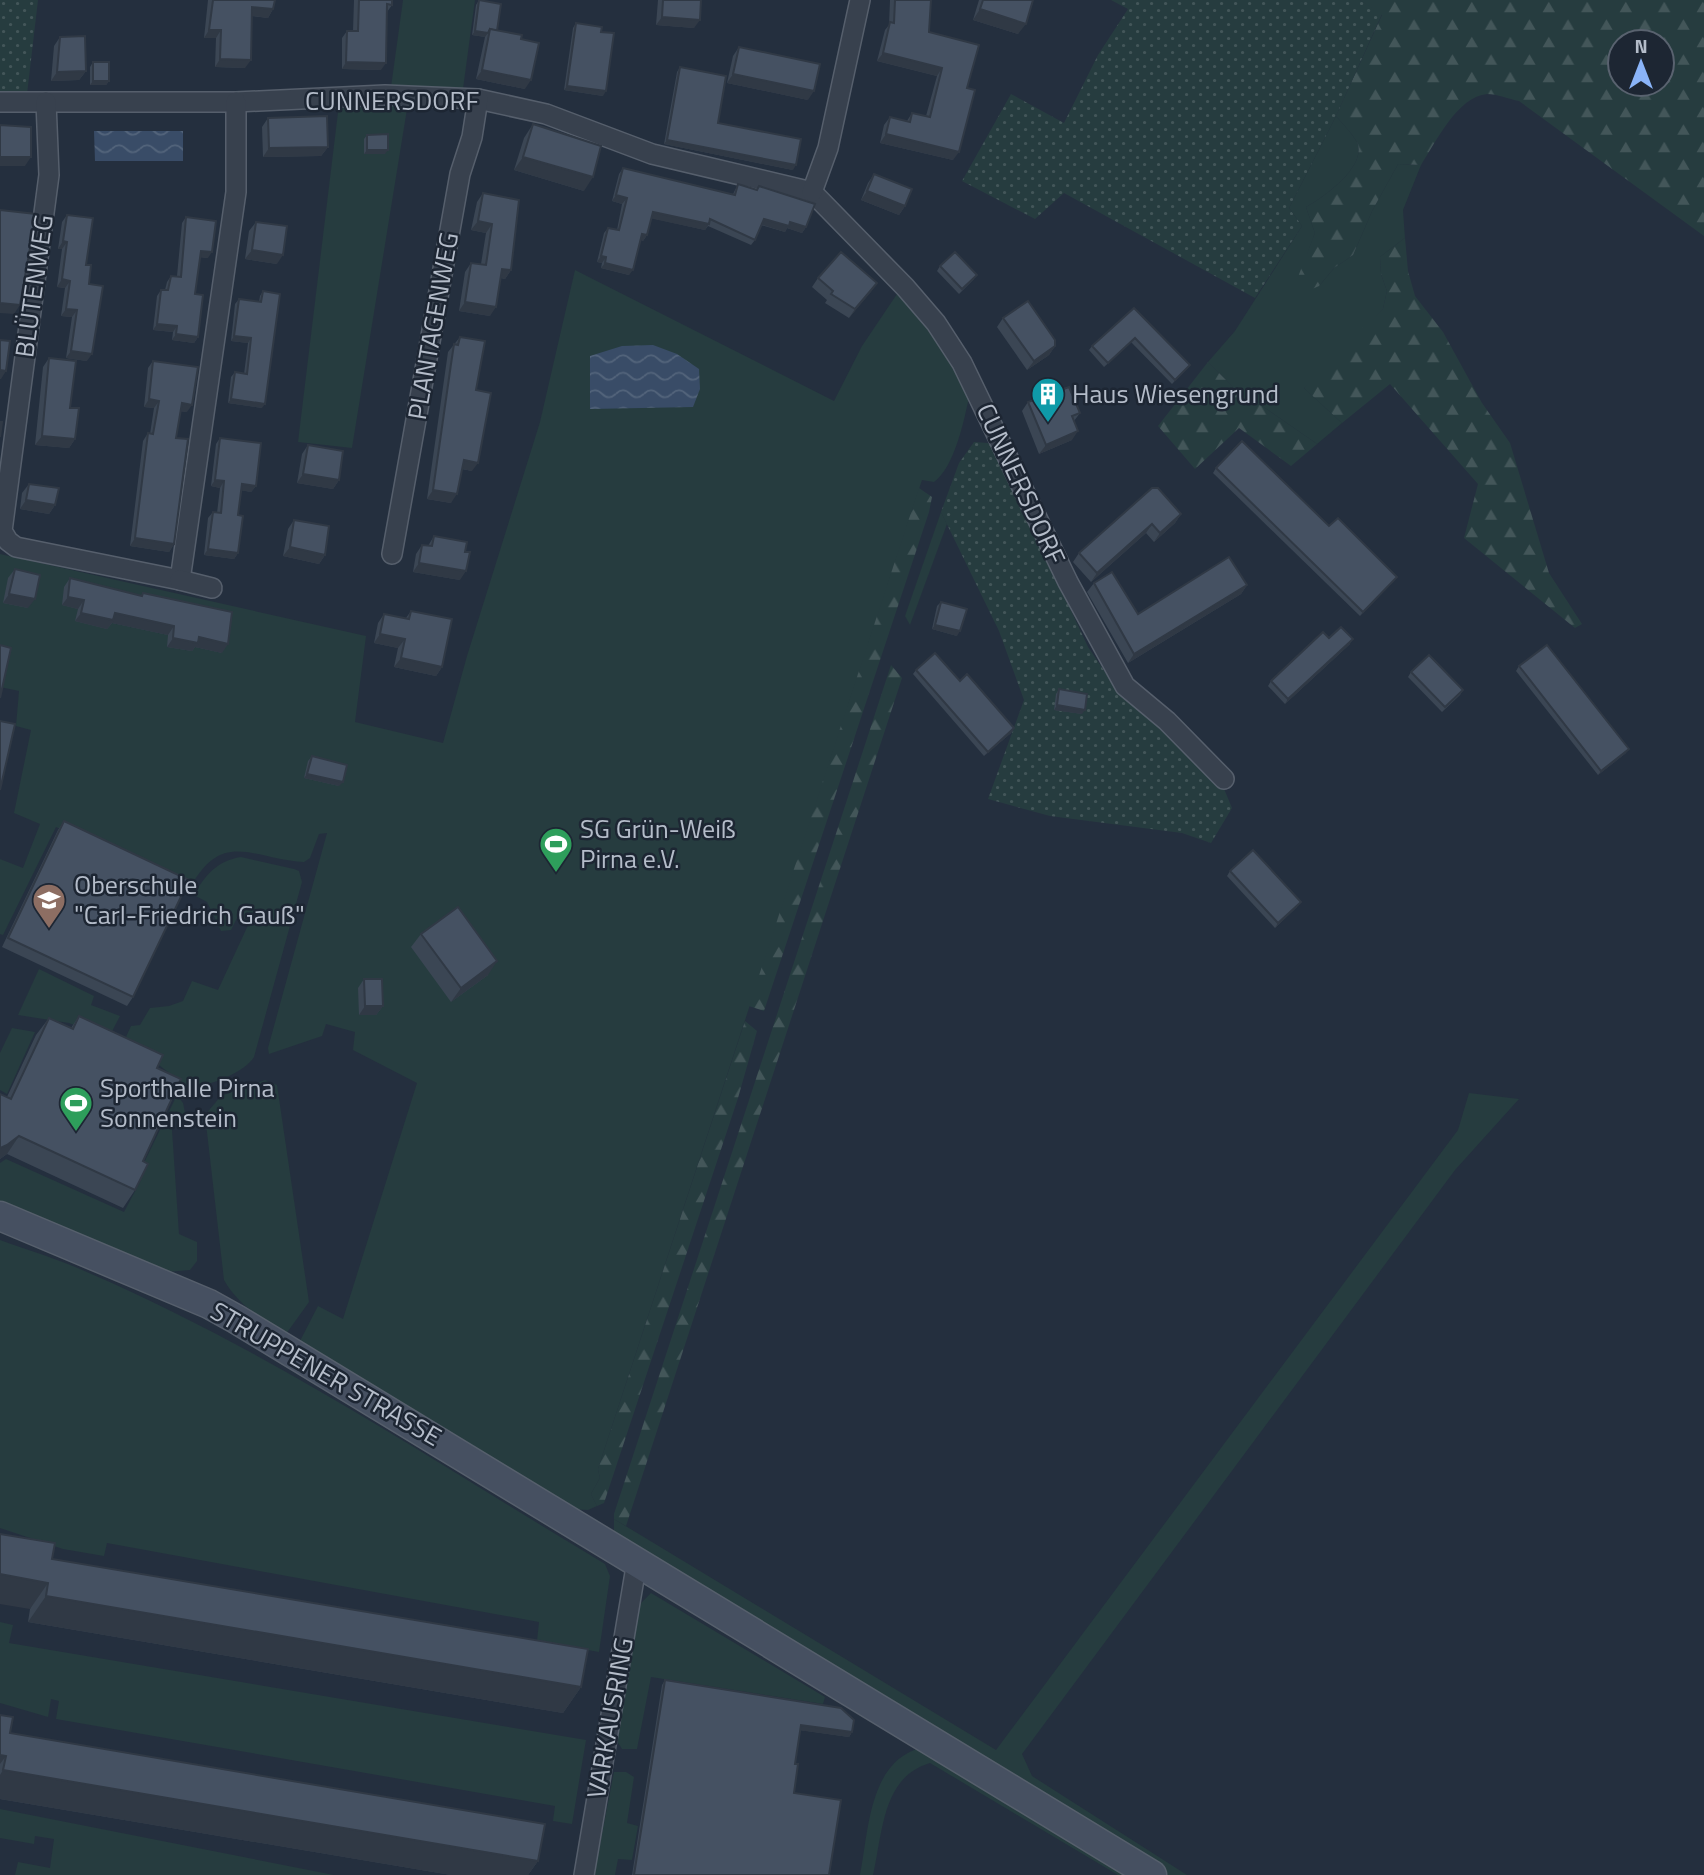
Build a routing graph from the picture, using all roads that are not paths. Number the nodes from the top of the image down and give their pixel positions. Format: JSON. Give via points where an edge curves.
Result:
{"nodes":[{"id":1,"x":860,"y":0,"type":"edge"},
{"id":2,"x":478,"y":99,"type":"junction"},
{"id":3,"x":0,"y":102,"type":"edge"},
{"id":4,"x":236,"y":102,"type":"junction"},
{"id":5,"x":46,"y":103,"type":"junction"},
{"id":6,"x":812,"y":192,"type":"junction"},
{"id":7,"x":392,"y":554,"type":"dead end"},
{"id":8,"x":180,"y":580,"type":"junction"},
{"id":9,"x":212,"y":588,"type":"dead end"},
{"id":10,"x":1224,"y":779,"type":"dead end"},
{"id":11,"x":0,"y":1216,"type":"edge"},
{"id":12,"x":637,"y":1561,"type":"junction"},
{"id":13,"x":584,"y":1875,"type":"edge"},
{"id":14,"x":1152,"y":1875,"type":"edge"}],
"edges":[{"from":1,"to":6,"type":"street","via":[[828,148]]},
{"from":2,"to":4,"type":"street","name":"CUNNERSDORF","via":[[384,96]]},
{"from":2,"to":6,"type":"street","name":"CUNNERSDORF","via":[[546,114],[652,154]]},
{"from":2,"to":7,"type":"street","name":"PLANTAGENWEG","via":[[460,174]]},
{"from":3,"to":5,"type":"street","name":"CUNNERSDORF"},
{"from":4,"to":5,"type":"street","name":"CUNNERSDORF"},
{"from":4,"to":8,"type":"street","via":[[236,192]]},
{"from":5,"to":8,"type":"street","name":"BLÜTENWEG","via":[[49,175],[2,531],[16,547]]},
{"from":6,"to":10,"type":"street","name":"CUNNERSDORF","via":[[905,287],[962,363],[1068,582],[1125,686]]},
{"from":8,"to":9,"type":"street","name":"BLÜTENWEG"},
{"from":11,"to":12,"type":"main road","name":"STRUPPENER STRASSE","via":[[236,1318]]},
{"from":12,"to":13,"type":"street","name":"VARKAUSRING"},
{"from":12,"to":14,"type":"main road","name":"STRUPPENER STRASSE"}]}
